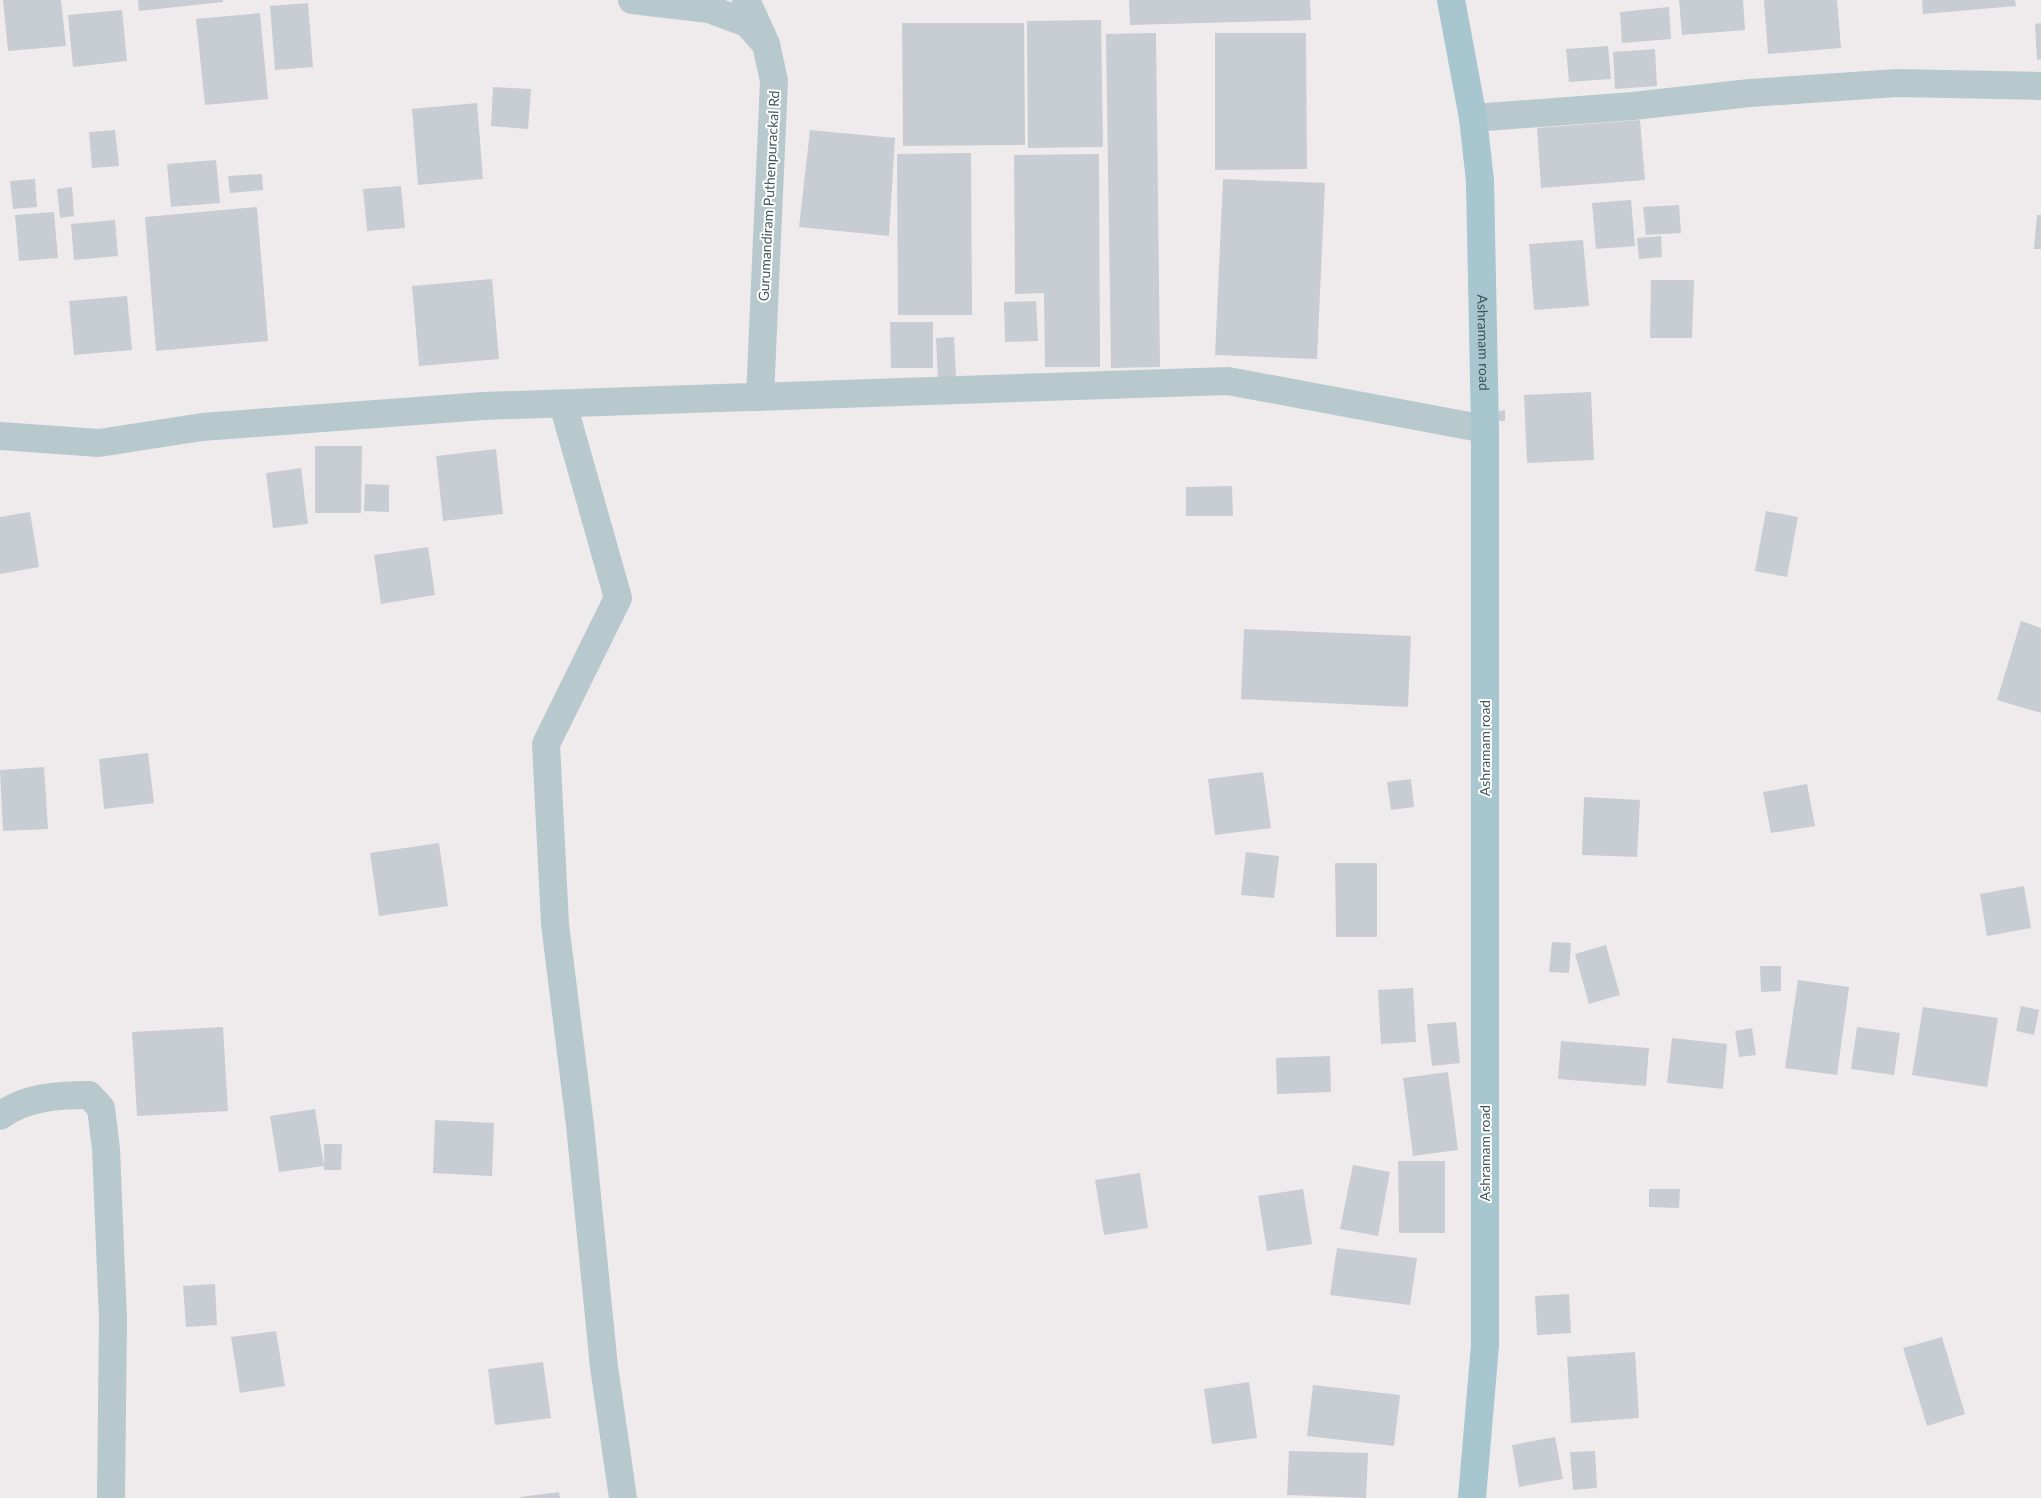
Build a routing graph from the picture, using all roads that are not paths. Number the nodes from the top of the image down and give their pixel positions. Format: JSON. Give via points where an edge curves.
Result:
{"nodes":[{"id":1,"x":632,"y":0,"type":"edge"},
{"id":2,"x":746,"y":0,"type":"edge"},
{"id":3,"x":1450,"y":0,"type":"edge"},
{"id":4,"x":766,"y":44,"type":"junction"},
{"id":5,"x":2041,"y":86,"type":"edge"},
{"id":6,"x":1473,"y":118,"type":"junction"},
{"id":7,"x":760,"y":397,"type":"junction"},
{"id":8,"x":563,"y":404,"type":"junction"},
{"id":9,"x":1485,"y":429,"type":"junction"},
{"id":10,"x":0,"y":436,"type":"edge"},
{"id":11,"x":0,"y":1116,"type":"edge"},
{"id":12,"x":110,"y":1498,"type":"edge"},
{"id":13,"x":623,"y":1498,"type":"edge"},
{"id":14,"x":1472,"y":1498,"type":"edge"}],
"edges":[{"from":1,"to":4,"type":"street","via":[[709,9],[747,23]]},
{"from":2,"to":4,"type":"street","name":"Gurumandiram Puthenpurackal Rd"},
{"from":3,"to":6,"type":"main road","name":"Ashramam road"},
{"from":4,"to":7,"type":"street","name":"Gurumandiram Puthenpurackal Rd","via":[[774,81]]},
{"from":5,"to":6,"type":"street","via":[[1897,83]]},
{"from":6,"to":9,"type":"main road","name":"Ashramam road","via":[[1480,181]]},
{"from":7,"to":8,"type":"street"},
{"from":7,"to":9,"type":"street","via":[[1228,381]]},
{"from":8,"to":10,"type":"street","via":[[483,406],[202,427],[99,443]]},
{"from":8,"to":13,"type":"street","via":[[618,598],[546,744],[555,924],[580,1125],[604,1367]]},
{"from":9,"to":14,"type":"main road","name":"Ashramam road","via":[[1485,1345]]},
{"from":11,"to":12,"type":"street","via":[[13,1107],[58,1095],[89,1095],[101,1108],[106,1149],[113,1320]]}]}
